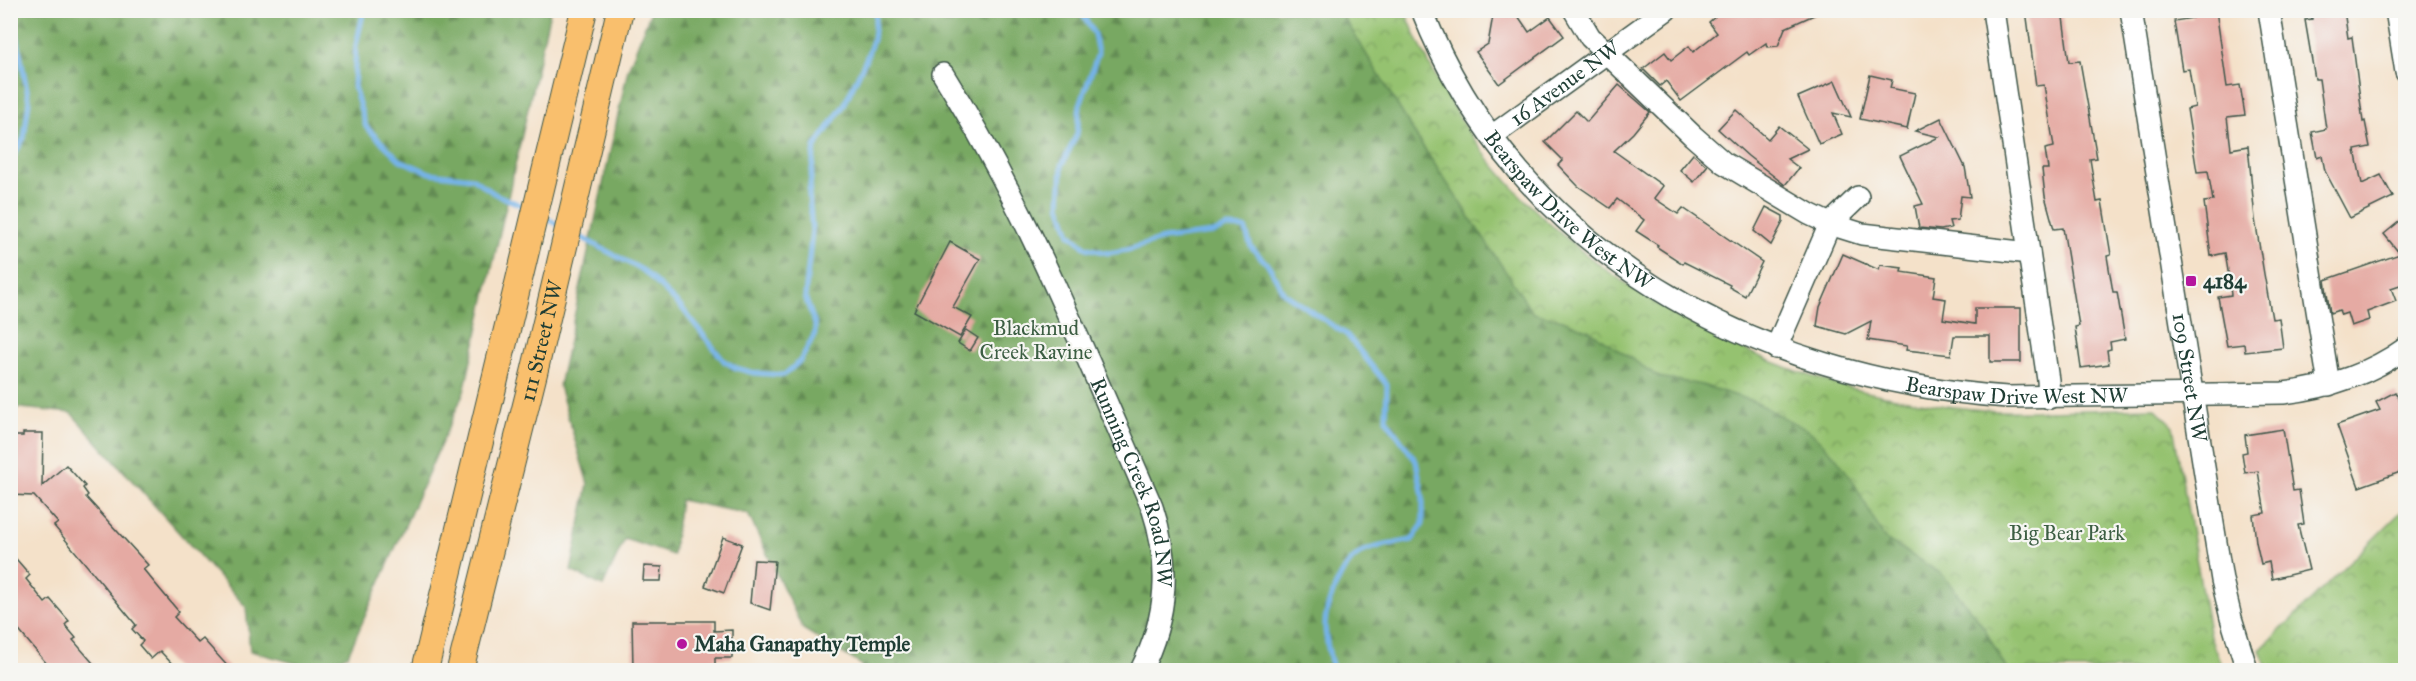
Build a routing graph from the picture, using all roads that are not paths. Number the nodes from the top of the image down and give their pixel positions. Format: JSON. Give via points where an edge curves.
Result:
{"nodes":[{"id":1,"x":585,"y":10,"type":"edge"},
{"id":2,"x":620,"y":10,"type":"edge"},
{"id":3,"x":1422,"y":10,"type":"edge"},
{"id":4,"x":1574,"y":10,"type":"edge"},
{"id":5,"x":1666,"y":10,"type":"edge"},
{"id":6,"x":1992,"y":10,"type":"edge"},
{"id":7,"x":2131,"y":10,"type":"edge"},
{"id":8,"x":2269,"y":10,"type":"edge"},
{"id":9,"x":2396,"y":10,"type":"edge"},
{"id":10,"x":1608,"y":54,"type":"junction"},
{"id":11,"x":2406,"y":72,"type":"edge"},
{"id":12,"x":943,"y":74,"type":"dead end"},
{"id":13,"x":1492,"y":136,"type":"junction"},
{"id":14,"x":1858,"y":197,"type":"dead end"},
{"id":15,"x":1830,"y":224,"type":"junction"},
{"id":16,"x":2029,"y":253,"type":"junction"},
{"id":17,"x":1776,"y":348,"type":"junction"},
{"id":18,"x":2406,"y":348,"type":"edge"},
{"id":19,"x":2329,"y":385,"type":"junction"},
{"id":20,"x":2193,"y":395,"type":"junction"},
{"id":21,"x":2049,"y":398,"type":"junction"},
{"id":22,"x":425,"y":670,"type":"edge"},
{"id":23,"x":460,"y":670,"type":"edge"},
{"id":24,"x":1141,"y":670,"type":"edge"},
{"id":25,"x":2247,"y":670,"type":"edge"}],
"edges":[{"from":1,"to":22,"type":"main road","name":"111 Street NW"},
{"from":2,"to":23,"type":"main road","name":"111 Street NW"},
{"from":3,"to":13,"type":"street","name":"Bearspaw Drive West NW","via":[[1454,80]]},
{"from":4,"to":10,"type":"street","via":[[1590,36]]},
{"from":5,"to":10,"type":"street","name":"16 Avenue NW"},
{"from":6,"to":16,"type":"street"},
{"from":7,"to":20,"type":"street","name":"109 Street NW"},
{"from":8,"to":19,"type":"street"},
{"from":9,"to":11,"type":"street"},
{"from":10,"to":13,"type":"street","name":"16 Avenue NW"},
{"from":10,"to":15,"type":"street","via":[[1724,163]]},
{"from":12,"to":24,"type":"street","name":"Running Creek Road NW","via":[[1037,244],[1152,507],[1164,550],[1165,584],[1153,642]]},
{"from":13,"to":17,"type":"street","name":"Bearspaw Drive West NW","via":[[1551,206],[1616,261],[1691,309]]},
{"from":14,"to":15,"type":"street"},
{"from":15,"to":16,"type":"street","via":[[1862,234]]},
{"from":15,"to":17,"type":"street"},
{"from":16,"to":21,"type":"street"},
{"from":17,"to":21,"type":"street","name":"Bearspaw Drive West NW","via":[[1821,364],[1918,387],[1976,395]]},
{"from":18,"to":19,"type":"street","name":"Bearspaw Drive West NW","via":[[2377,366]]},
{"from":19,"to":20,"type":"street","name":"Bearspaw Drive West NW","via":[[2283,393]]},
{"from":20,"to":21,"type":"street","name":"Bearspaw Drive West NW"},
{"from":20,"to":25,"type":"street","name":"109 Street NW","via":[[2222,580]]}]}
